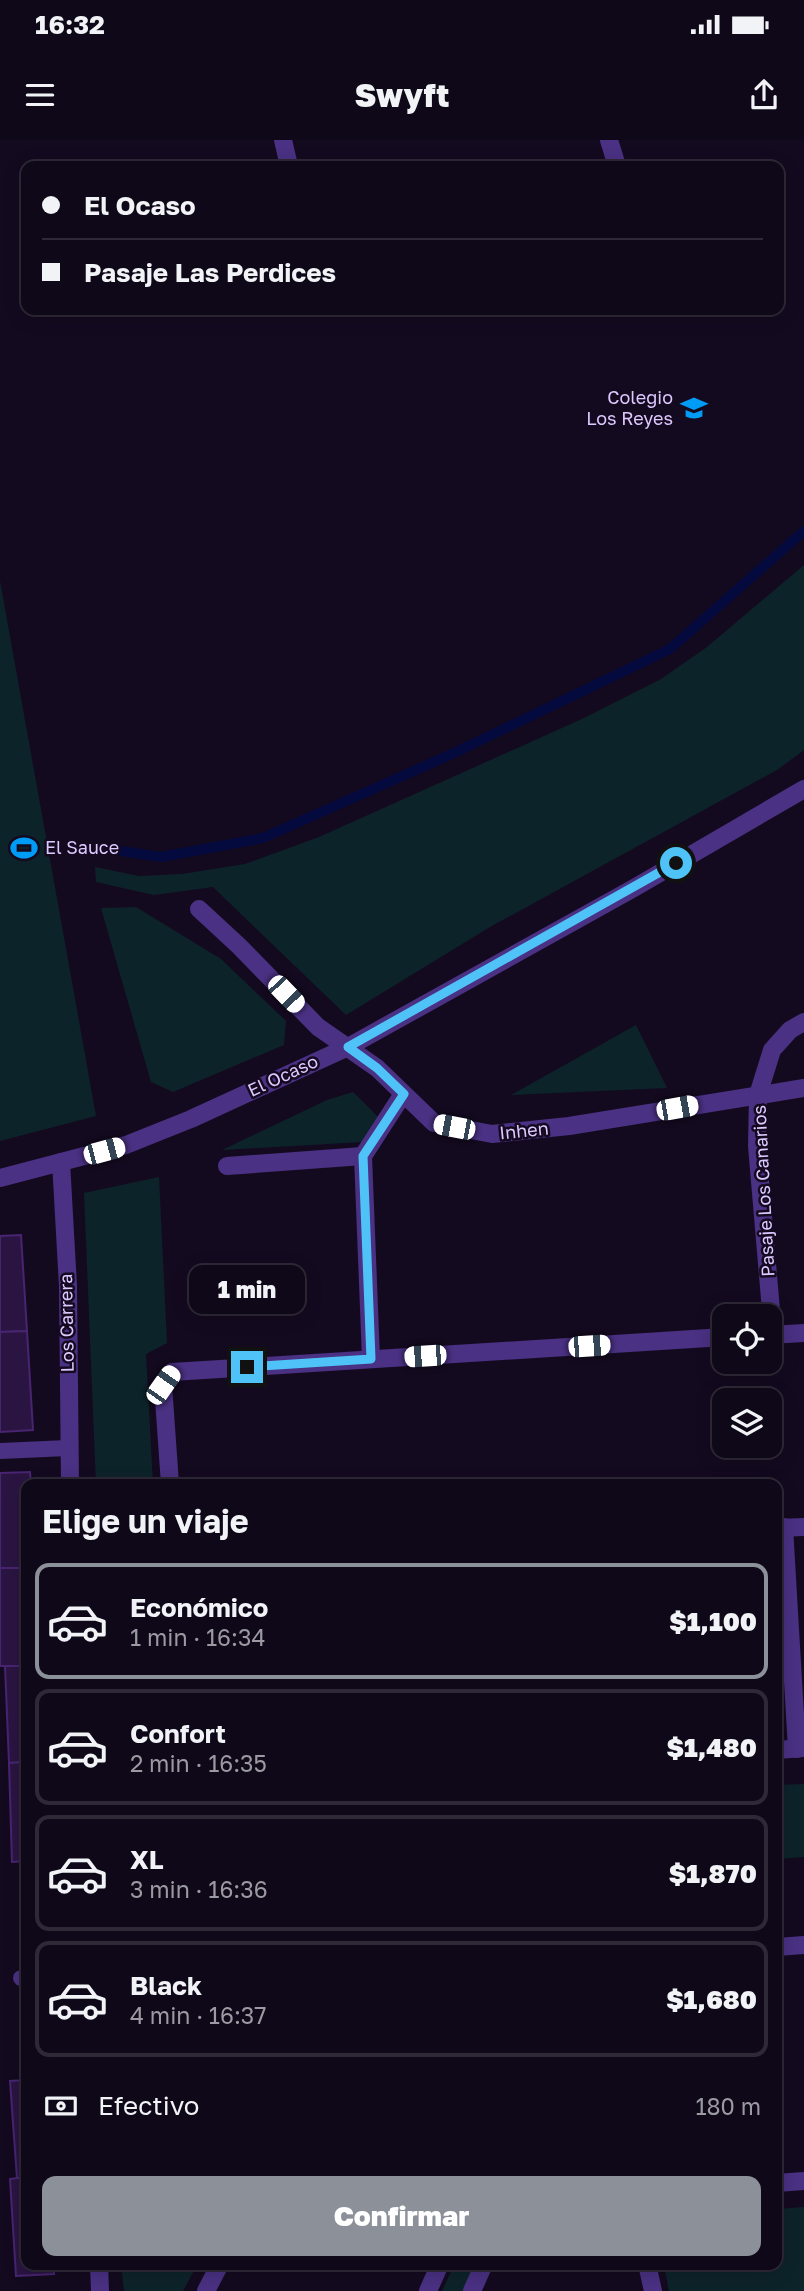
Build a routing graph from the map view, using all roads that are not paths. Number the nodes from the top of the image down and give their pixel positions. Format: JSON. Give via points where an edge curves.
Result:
{"nodes":[{"id":1,"x":283,"y":140,"type":"edge"},
{"id":2,"x":609,"y":140,"type":"edge"},
{"id":3,"x":288,"y":161,"type":"edge"},
{"id":4,"x":615,"y":161,"type":"edge"},
{"id":5,"x":804,"y":789,"type":"edge"},
{"id":6,"x":199,"y":909,"type":"dead end"},
{"id":7,"x":804,"y":1022,"type":"edge"},
{"id":8,"x":348,"y":1047,"type":"junction"},
{"id":9,"x":804,"y":1088,"type":"edge"},
{"id":10,"x":404,"y":1094,"type":"junction"},
{"id":11,"x":758,"y":1095,"type":"junction"},
{"id":12,"x":363,"y":1156,"type":"junction"},
{"id":13,"x":61,"y":1162,"type":"junction"},
{"id":14,"x":228,"y":1166,"type":"dead end"},
{"id":15,"x":0,"y":1178,"type":"edge"},
{"id":16,"x":769,"y":1304,"type":"edge"},
{"id":17,"x":804,"y":1333,"type":"edge"},
{"id":18,"x":782,"y":1334,"type":"edge"},
{"id":19,"x":712,"y":1339,"type":"edge"},
{"id":20,"x":371,"y":1359,"type":"junction"},
{"id":21,"x":68,"y":1448,"type":"junction"},
{"id":22,"x":0,"y":1451,"type":"edge"},
{"id":23,"x":70,"y":1479,"type":"edge"},
{"id":24,"x":170,"y":1479,"type":"edge"},
{"id":25,"x":782,"y":1527,"type":"edge"},
{"id":26,"x":804,"y":1527,"type":"edge"},
{"id":27,"x":782,"y":1539,"type":"edge"},
{"id":28,"x":800,"y":1749,"type":"edge"},
{"id":29,"x":782,"y":1751,"type":"edge"},
{"id":30,"x":804,"y":1945,"type":"edge"},
{"id":31,"x":782,"y":1947,"type":"edge"},
{"id":32,"x":804,"y":2180,"type":"edge"},
{"id":33,"x":782,"y":2182,"type":"edge"},
{"id":34,"x":99,"y":2270,"type":"edge"},
{"id":35,"x":217,"y":2270,"type":"edge"},
{"id":36,"x":437,"y":2270,"type":"edge"},
{"id":37,"x":481,"y":2270,"type":"edge"},
{"id":38,"x":648,"y":2270,"type":"edge"},
{"id":39,"x":100,"y":2291,"type":"edge"},
{"id":40,"x":206,"y":2291,"type":"edge"},
{"id":41,"x":428,"y":2291,"type":"edge"},
{"id":42,"x":472,"y":2291,"type":"edge"},
{"id":43,"x":653,"y":2291,"type":"edge"}],
"edges":[{"from":1,"to":3,"type":"street"},
{"from":2,"to":4,"type":"street"},
{"from":5,"to":8,"type":"street","name":"El Ocaso"},
{"from":6,"to":8,"type":"street","name":"Inhen","via":[[318,1027]]},
{"from":7,"to":11,"type":"street","name":"Pasaje Los Canarios","via":[[772,1050]]},
{"from":8,"to":10,"type":"street","name":"Inhen"},
{"from":8,"to":13,"type":"street","name":"El Ocaso","via":[[191,1119],[126,1145]]},
{"from":9,"to":11,"type":"street","name":"Inhen"},
{"from":10,"to":11,"type":"street","name":"Inhen","via":[[435,1123],[492,1134]]},
{"from":10,"to":12,"type":"street"},
{"from":11,"to":16,"type":"street","name":"Pasaje Los Canarios","via":[[757,1146]]},
{"from":12,"to":14,"type":"street"},
{"from":12,"to":20,"type":"street"},
{"from":13,"to":15,"type":"street","name":"El Ocaso"},
{"from":13,"to":21,"type":"street","name":"Los Carrera","via":[[68,1286]]},
{"from":17,"to":18,"type":"street"},
{"from":19,"to":20,"type":"street"},
{"from":20,"to":24,"type":"street","via":[[172,1372],[163,1385]]},
{"from":21,"to":22,"type":"lane"},
{"from":21,"to":23,"type":"street","name":"Los Carrera"},
{"from":25,"to":26,"type":"street"},
{"from":27,"to":28,"type":"street"},
{"from":28,"to":29,"type":"street"},
{"from":30,"to":31,"type":"street"},
{"from":32,"to":33,"type":"street"},
{"from":34,"to":39,"type":"street"},
{"from":35,"to":40,"type":"street"},
{"from":36,"to":41,"type":"street"},
{"from":37,"to":42,"type":"street"},
{"from":38,"to":43,"type":"street"}]}
